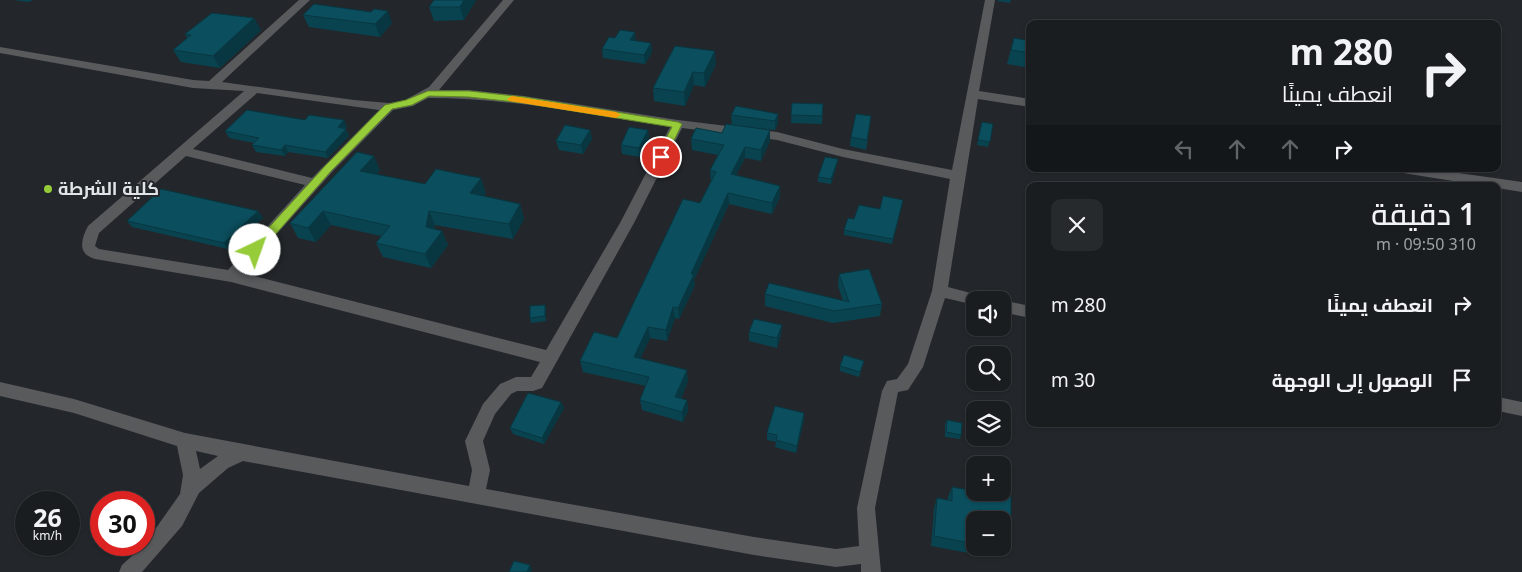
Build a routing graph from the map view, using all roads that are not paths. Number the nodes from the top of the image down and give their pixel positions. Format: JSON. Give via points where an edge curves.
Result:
{"nodes":[{"id":1,"x":305,"y":0,"type":"edge"},
{"id":2,"x":509,"y":0,"type":"edge"},
{"id":3,"x":990,"y":0,"type":"edge"},
{"id":4,"x":0,"y":50,"type":"edge"},
{"id":5,"x":212,"y":85,"type":"junction"},
{"id":6,"x":254,"y":89,"type":"junction"},
{"id":7,"x":428,"y":94,"type":"junction"},
{"id":8,"x":972,"y":94,"type":"junction"},
{"id":9,"x":1026,"y":102,"type":"edge"},
{"id":10,"x":389,"y":107,"type":"junction"},
{"id":11,"x":678,"y":124,"type":"junction"},
{"id":12,"x":183,"y":151,"type":"junction"},
{"id":13,"x":1424,"y":172,"type":"edge"},
{"id":14,"x":958,"y":176,"type":"junction"},
{"id":15,"x":1489,"y":182,"type":"edge"},
{"id":16,"x":315,"y":183,"type":"junction"},
{"id":17,"x":1501,"y":184,"type":"edge"},
{"id":18,"x":1522,"y":187,"type":"edge"},
{"id":19,"x":231,"y":276,"type":"junction"},
{"id":20,"x":940,"y":291,"type":"junction"},
{"id":21,"x":966,"y":297,"type":"edge"},
{"id":22,"x":1011,"y":308,"type":"edge"},
{"id":23,"x":1026,"y":311,"type":"edge"},
{"id":24,"x":550,"y":358,"type":"junction"},
{"id":25,"x":0,"y":389,"type":"edge"},
{"id":26,"x":1501,"y":405,"type":"edge"},
{"id":27,"x":1522,"y":409,"type":"edge"},
{"id":28,"x":185,"y":441,"type":"junction"},
{"id":29,"x":242,"y":453,"type":"junction"},
{"id":30,"x":192,"y":488,"type":"junction"},
{"id":31,"x":476,"y":496,"type":"junction"},
{"id":32,"x":870,"y":554,"type":"junction"},
{"id":33,"x":129,"y":572,"type":"edge"},
{"id":34,"x":871,"y":572,"type":"edge"}],
"edges":[{"from":1,"to":5,"type":"street"},
{"from":2,"to":7,"type":"street"},
{"from":3,"to":8,"type":"street"},
{"from":4,"to":5,"type":"street"},
{"from":5,"to":6,"type":"street"},
{"from":6,"to":10,"type":"street"},
{"from":6,"to":12,"type":"street"},
{"from":7,"to":10,"type":"street","via":[[409,103]]},
{"from":7,"to":11,"type":"street","via":[[469,94],[524,100]]},
{"from":8,"to":9,"type":"street"},
{"from":8,"to":14,"type":"street"},
{"from":10,"to":16,"type":"street"},
{"from":11,"to":14,"type":"street","via":[[777,136]]},
{"from":11,"to":24,"type":"street","via":[[627,223]]},
{"from":12,"to":16,"type":"street"},
{"from":12,"to":19,"type":"street","via":[[93,230],[88,247],[95,254]]},
{"from":13,"to":15,"type":"street"},
{"from":14,"to":20,"type":"street"},
{"from":16,"to":19,"type":"street"},
{"from":17,"to":18,"type":"street"},
{"from":19,"to":24,"type":"street"},
{"from":20,"to":21,"type":"street"},
{"from":20,"to":32,"type":"street","via":[[913,372],[902,385],[892,386],[890,391],[866,508]]},
{"from":22,"to":23,"type":"street"},
{"from":24,"to":31,"type":"street","via":[[536,383],[515,384],[497,395],[474,441],[481,470]]},
{"from":25,"to":28,"type":"street","via":[[74,406]]},
{"from":26,"to":27,"type":"street"},
{"from":28,"to":29,"type":"street"},
{"from":28,"to":30,"type":"street"},
{"from":29,"to":30,"type":"street","via":[[215,466]]},
{"from":29,"to":31,"type":"street"},
{"from":30,"to":33,"type":"street","via":[[174,523]]},
{"from":31,"to":32,"type":"street","via":[[836,558]]},
{"from":32,"to":34,"type":"street"}]}
